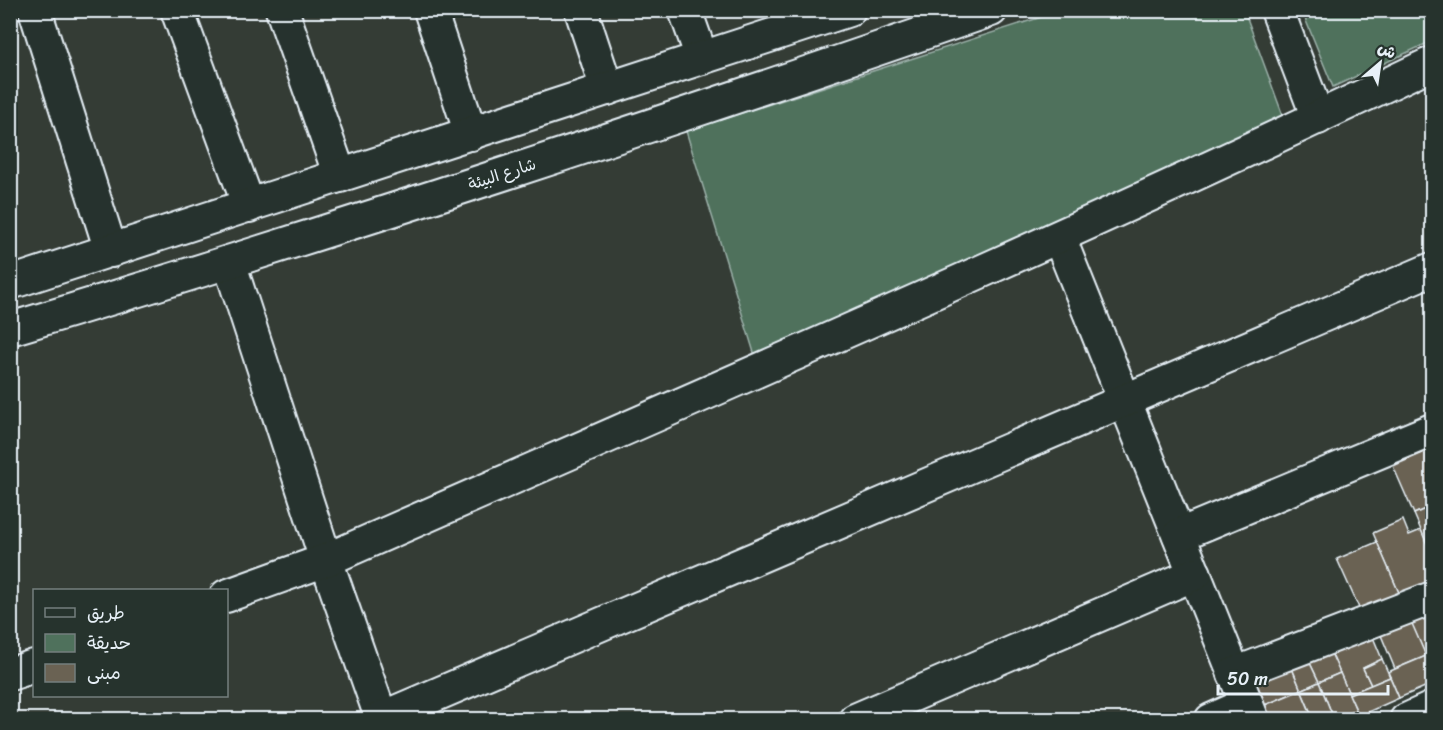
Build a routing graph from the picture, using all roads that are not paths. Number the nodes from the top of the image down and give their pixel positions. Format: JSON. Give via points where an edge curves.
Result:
{"nodes":[{"id":1,"x":35,"y":10,"type":"edge"},
{"id":2,"x":177,"y":10,"type":"edge"},
{"id":3,"x":282,"y":10,"type":"edge"},
{"id":4,"x":430,"y":10,"type":"edge"},
{"id":5,"x":581,"y":10,"type":"edge"},
{"id":6,"x":685,"y":10,"type":"edge"},
{"id":7,"x":991,"y":10,"type":"edge"},
{"id":8,"x":1277,"y":10,"type":"edge"},
{"id":9,"x":840,"y":12,"type":"edge"},
{"id":10,"x":732,"y":48,"type":"junction"},
{"id":11,"x":702,"y":58,"type":"junction"},
{"id":12,"x":1432,"y":63,"type":"edge"},
{"id":13,"x":607,"y":89,"type":"junction"},
{"id":14,"x":745,"y":94,"type":"junction"},
{"id":15,"x":1318,"y":118,"type":"junction"},
{"id":16,"x":471,"y":134,"type":"junction"},
{"id":17,"x":340,"y":176,"type":"junction"},
{"id":18,"x":249,"y":206,"type":"junction"},
{"id":19,"x":1059,"y":237,"type":"junction"},
{"id":20,"x":111,"y":250,"type":"junction"},
{"id":21,"x":229,"y":262,"type":"junction"},
{"id":22,"x":1432,"y":269,"type":"edge"},
{"id":23,"x":10,"y":283,"type":"edge"},
{"id":24,"x":10,"y":329,"type":"edge"},
{"id":25,"x":1125,"y":402,"type":"junction"},
{"id":26,"x":1432,"y":430,"type":"edge"},
{"id":27,"x":1179,"y":535,"type":"junction"},
{"id":28,"x":326,"y":560,"type":"junction"},
{"id":29,"x":1195,"y":574,"type":"junction"},
{"id":30,"x":228,"y":595,"type":"edge"},
{"id":31,"x":1432,"y":598,"type":"edge"},
{"id":32,"x":33,"y":666,"type":"edge"},
{"id":33,"x":10,"y":674,"type":"edge"},
{"id":34,"x":1234,"y":674,"type":"junction"},
{"id":35,"x":1432,"y":708,"type":"edge"},
{"id":36,"x":1250,"y":712,"type":"edge"},
{"id":37,"x":380,"y":719,"type":"edge"},
{"id":38,"x":855,"y":720,"type":"edge"},
{"id":39,"x":1211,"y":720,"type":"edge"},
{"id":40,"x":1406,"y":720,"type":"edge"}],
"edges":[{"from":1,"to":20,"type":"street"},
{"from":2,"to":18,"type":"street"},
{"from":3,"to":17,"type":"street"},
{"from":4,"to":16,"type":"street"},
{"from":5,"to":13,"type":"street"},
{"from":6,"to":11,"type":"street"},
{"from":7,"to":14,"type":"street","name":"شارع البيئة"},
{"from":8,"to":15,"type":"street"},
{"from":9,"to":10,"type":"street"},
{"from":10,"to":11,"type":"street"},
{"from":10,"to":14,"type":"street"},
{"from":11,"to":13,"type":"street"},
{"from":12,"to":15,"type":"street"},
{"from":13,"to":16,"type":"street"},
{"from":14,"to":21,"type":"street","name":"شارع البيئة"},
{"from":15,"to":19,"type":"street"},
{"from":16,"to":17,"type":"street"},
{"from":17,"to":18,"type":"street"},
{"from":18,"to":20,"type":"street"},
{"from":19,"to":25,"type":"street"},
{"from":19,"to":28,"type":"street"},
{"from":20,"to":23,"type":"street"},
{"from":21,"to":24,"type":"street","name":"شارع البيئة"},
{"from":21,"to":28,"type":"street"},
{"from":22,"to":25,"type":"street"},
{"from":25,"to":27,"type":"street"},
{"from":25,"to":37,"type":"street"},
{"from":26,"to":27,"type":"street"},
{"from":27,"to":29,"type":"street"},
{"from":28,"to":30,"type":"street"},
{"from":28,"to":37,"type":"street"},
{"from":29,"to":34,"type":"street"},
{"from":29,"to":38,"type":"street"},
{"from":31,"to":34,"type":"street"},
{"from":32,"to":33,"type":"street"},
{"from":34,"to":36,"type":"street"},
{"from":35,"to":40,"type":"street"},
{"from":36,"to":39,"type":"street"}]}
